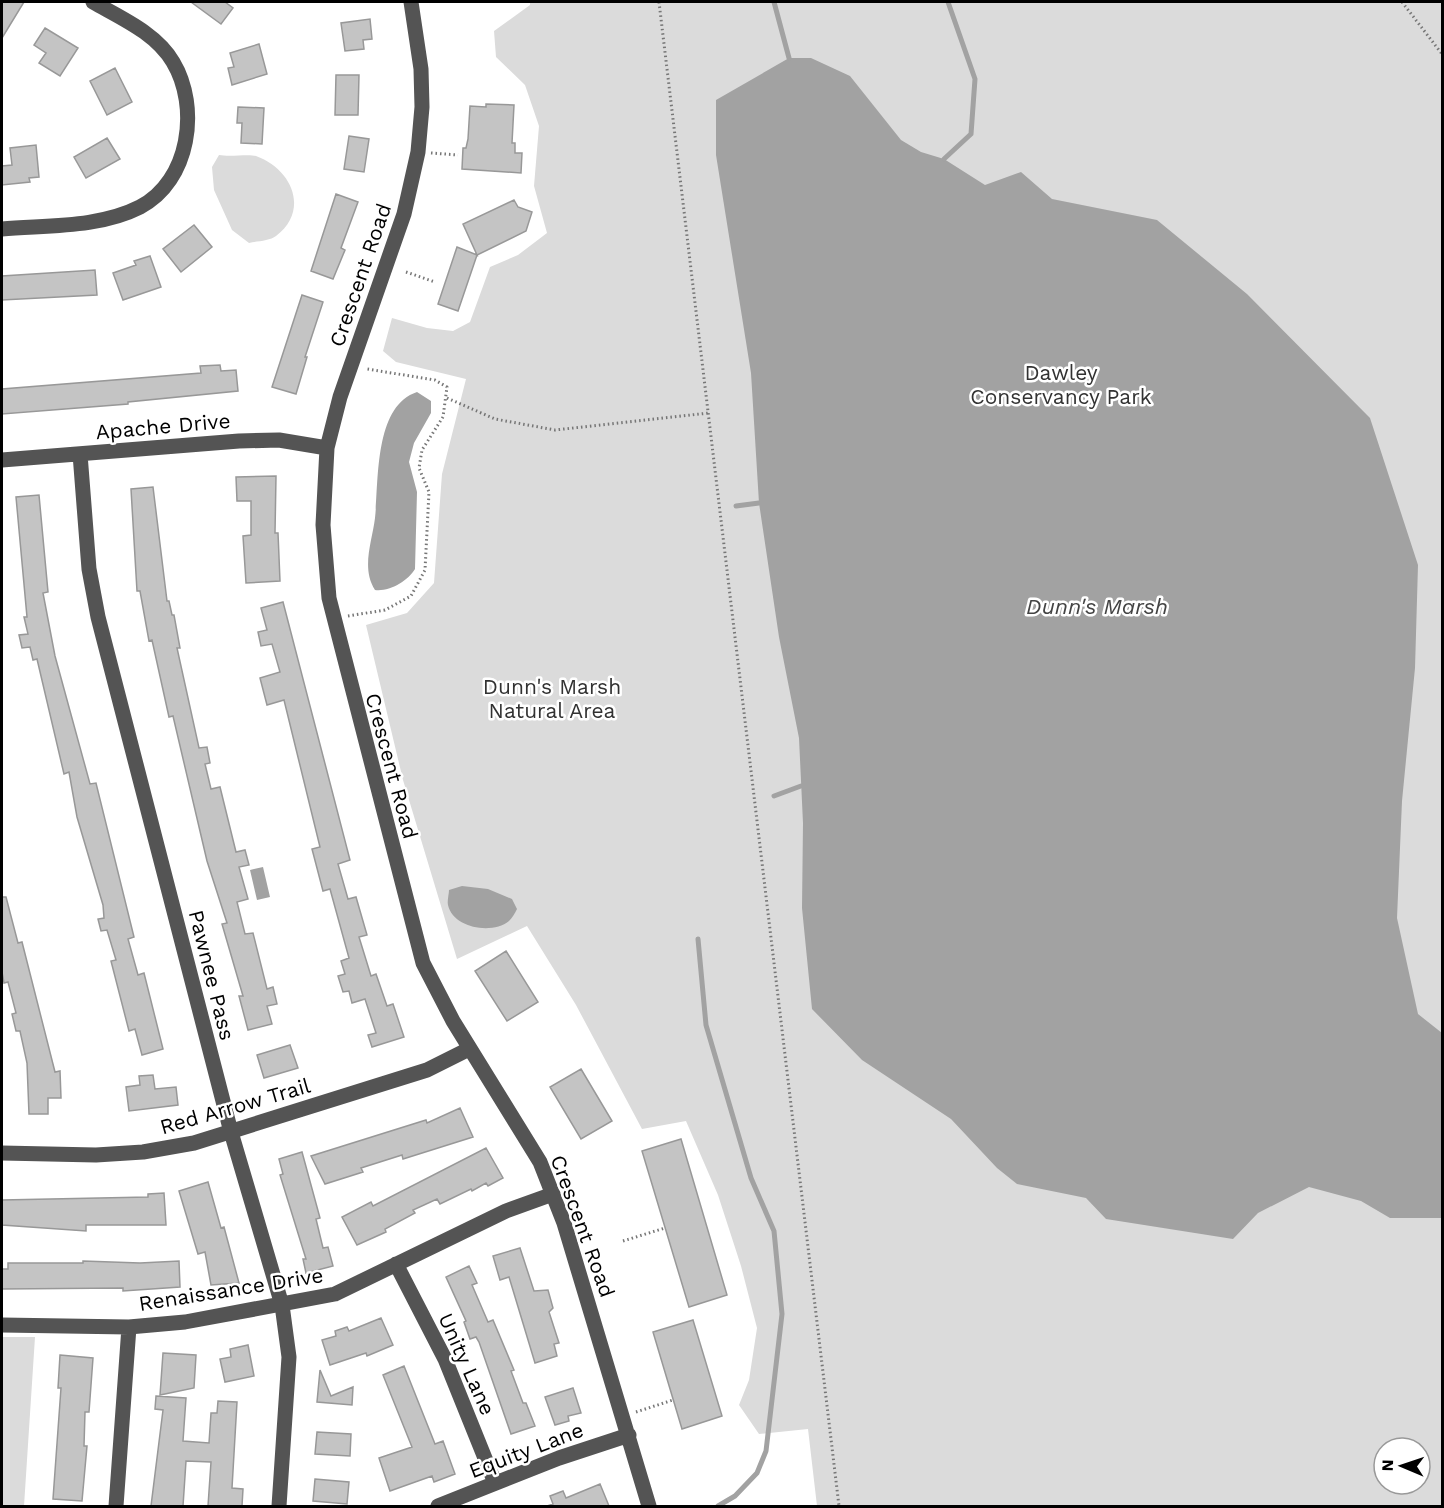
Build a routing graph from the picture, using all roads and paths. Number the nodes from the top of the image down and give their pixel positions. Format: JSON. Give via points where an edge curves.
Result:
{"nodes":[{"id":1,"x":93,"y":2,"type":"edge"},
{"id":2,"x":411,"y":2,"type":"edge"},
{"id":3,"x":659,"y":2,"type":"edge"},
{"id":4,"x":1402,"y":2,"type":"edge"},
{"id":5,"x":1443,"y":54,"type":"edge"},
{"id":6,"x":418,"y":152,"type":"junction"},
{"id":7,"x":458,"y":154,"type":"dead end"},
{"id":8,"x":2,"y":229,"type":"edge"},
{"id":9,"x":406,"y":272,"type":"dead end"},
{"id":10,"x":435,"y":282,"type":"dead end"},
{"id":11,"x":352,"y":364,"type":"junction"},
{"id":12,"x":447,"y":398,"type":"junction"},
{"id":13,"x":709,"y":413,"type":"junction"},
{"id":14,"x":327,"y":448,"type":"junction"},
{"id":15,"x":80,"y":454,"type":"junction"},
{"id":16,"x":2,"y":460,"type":"edge"},
{"id":17,"x":332,"y":620,"type":"junction"},
{"id":18,"x":469,"y":1049,"type":"junction"},
{"id":19,"x":231,"y":1132,"type":"junction"},
{"id":20,"x":2,"y":1153,"type":"edge"},
{"id":21,"x":553,"y":1194,"type":"junction"},
{"id":22,"x":665,"y":1228,"type":"dead end"},
{"id":23,"x":623,"y":1241,"type":"dead end"},
{"id":24,"x":396,"y":1264,"type":"junction"},
{"id":25,"x":282,"y":1305,"type":"junction"},
{"id":26,"x":2,"y":1325,"type":"edge"},
{"id":27,"x":129,"y":1327,"type":"junction"},
{"id":28,"x":673,"y":1400,"type":"dead end"},
{"id":29,"x":623,"y":1416,"type":"junction"},
{"id":30,"x":629,"y":1435,"type":"junction"},
{"id":31,"x":495,"y":1483,"type":"junction"},
{"id":32,"x":116,"y":1506,"type":"edge"},
{"id":33,"x":279,"y":1506,"type":"edge"},
{"id":34,"x":438,"y":1506,"type":"edge"},
{"id":35,"x":649,"y":1506,"type":"edge"},
{"id":36,"x":839,"y":1506,"type":"edge"}],
"edges":[{"from":1,"to":8,"type":"street","via":[[152,38],[172,61],[189,116],[186,142],[176,168],[164,189],[142,206],[113,219]]},
{"from":2,"to":6,"type":"street","name":"Crescent Road","via":[[421,69]]},
{"from":3,"to":13,"type":"path"},
{"from":4,"to":5,"type":"path"},
{"from":6,"to":7,"type":"path"},
{"from":6,"to":11,"type":"street","name":"Crescent Road","via":[[404,214]]},
{"from":9,"to":10,"type":"path"},
{"from":11,"to":12,"type":"path","via":[[372,371],[435,380],[447,387]]},
{"from":11,"to":14,"type":"street","name":"Crescent Road"},
{"from":12,"to":13,"type":"path","via":[[495,419],[555,430]]},
{"from":12,"to":17,"type":"path","via":[[443,417],[422,450],[419,468],[429,492],[425,570],[411,596],[386,610]]},
{"from":13,"to":36,"type":"path"},
{"from":14,"to":15,"type":"street","name":"Apache Drive","via":[[279,440]]},
{"from":14,"to":17,"type":"street","name":"Crescent Road","via":[[323,525]]},
{"from":15,"to":16,"type":"street","name":"Apache Drive"},
{"from":15,"to":19,"type":"street","name":"Pawnee Pass","via":[[89,569],[98,618]]},
{"from":17,"to":18,"type":"street","name":"Crescent Road","via":[[423,963]]},
{"from":18,"to":19,"type":"street","name":"Red Arrow Trail","via":[[427,1070]]},
{"from":18,"to":21,"type":"street","name":"Crescent Road","via":[[535,1154]]},
{"from":19,"to":20,"type":"street","name":"Red Arrow Trail","via":[[143,1152]]},
{"from":19,"to":25,"type":"street","name":"Pawnee Pass"},
{"from":21,"to":24,"type":"street","name":"Renaissance Drive","via":[[506,1211]]},
{"from":21,"to":29,"type":"street","name":"Crescent Road"},
{"from":22,"to":23,"type":"path"},
{"from":24,"to":25,"type":"street","name":"Renaissance Drive","via":[[335,1294]]},
{"from":24,"to":31,"type":"street","name":"Unity Lane","via":[[446,1359]]},
{"from":25,"to":27,"type":"street","name":"Renaissance Drive","via":[[185,1322]]},
{"from":25,"to":33,"type":"street","name":"Pawnee Pass","via":[[288,1357]]},
{"from":26,"to":27,"type":"street","name":"Renaissance Drive"},
{"from":27,"to":32,"type":"street"},
{"from":28,"to":29,"type":"path"},
{"from":29,"to":30,"type":"street","name":"Crescent Road"},
{"from":30,"to":31,"type":"street","name":"Equity Lane"},
{"from":30,"to":35,"type":"street","name":"Crescent Road"},
{"from":31,"to":34,"type":"street","name":"Equity Lane"}]}
